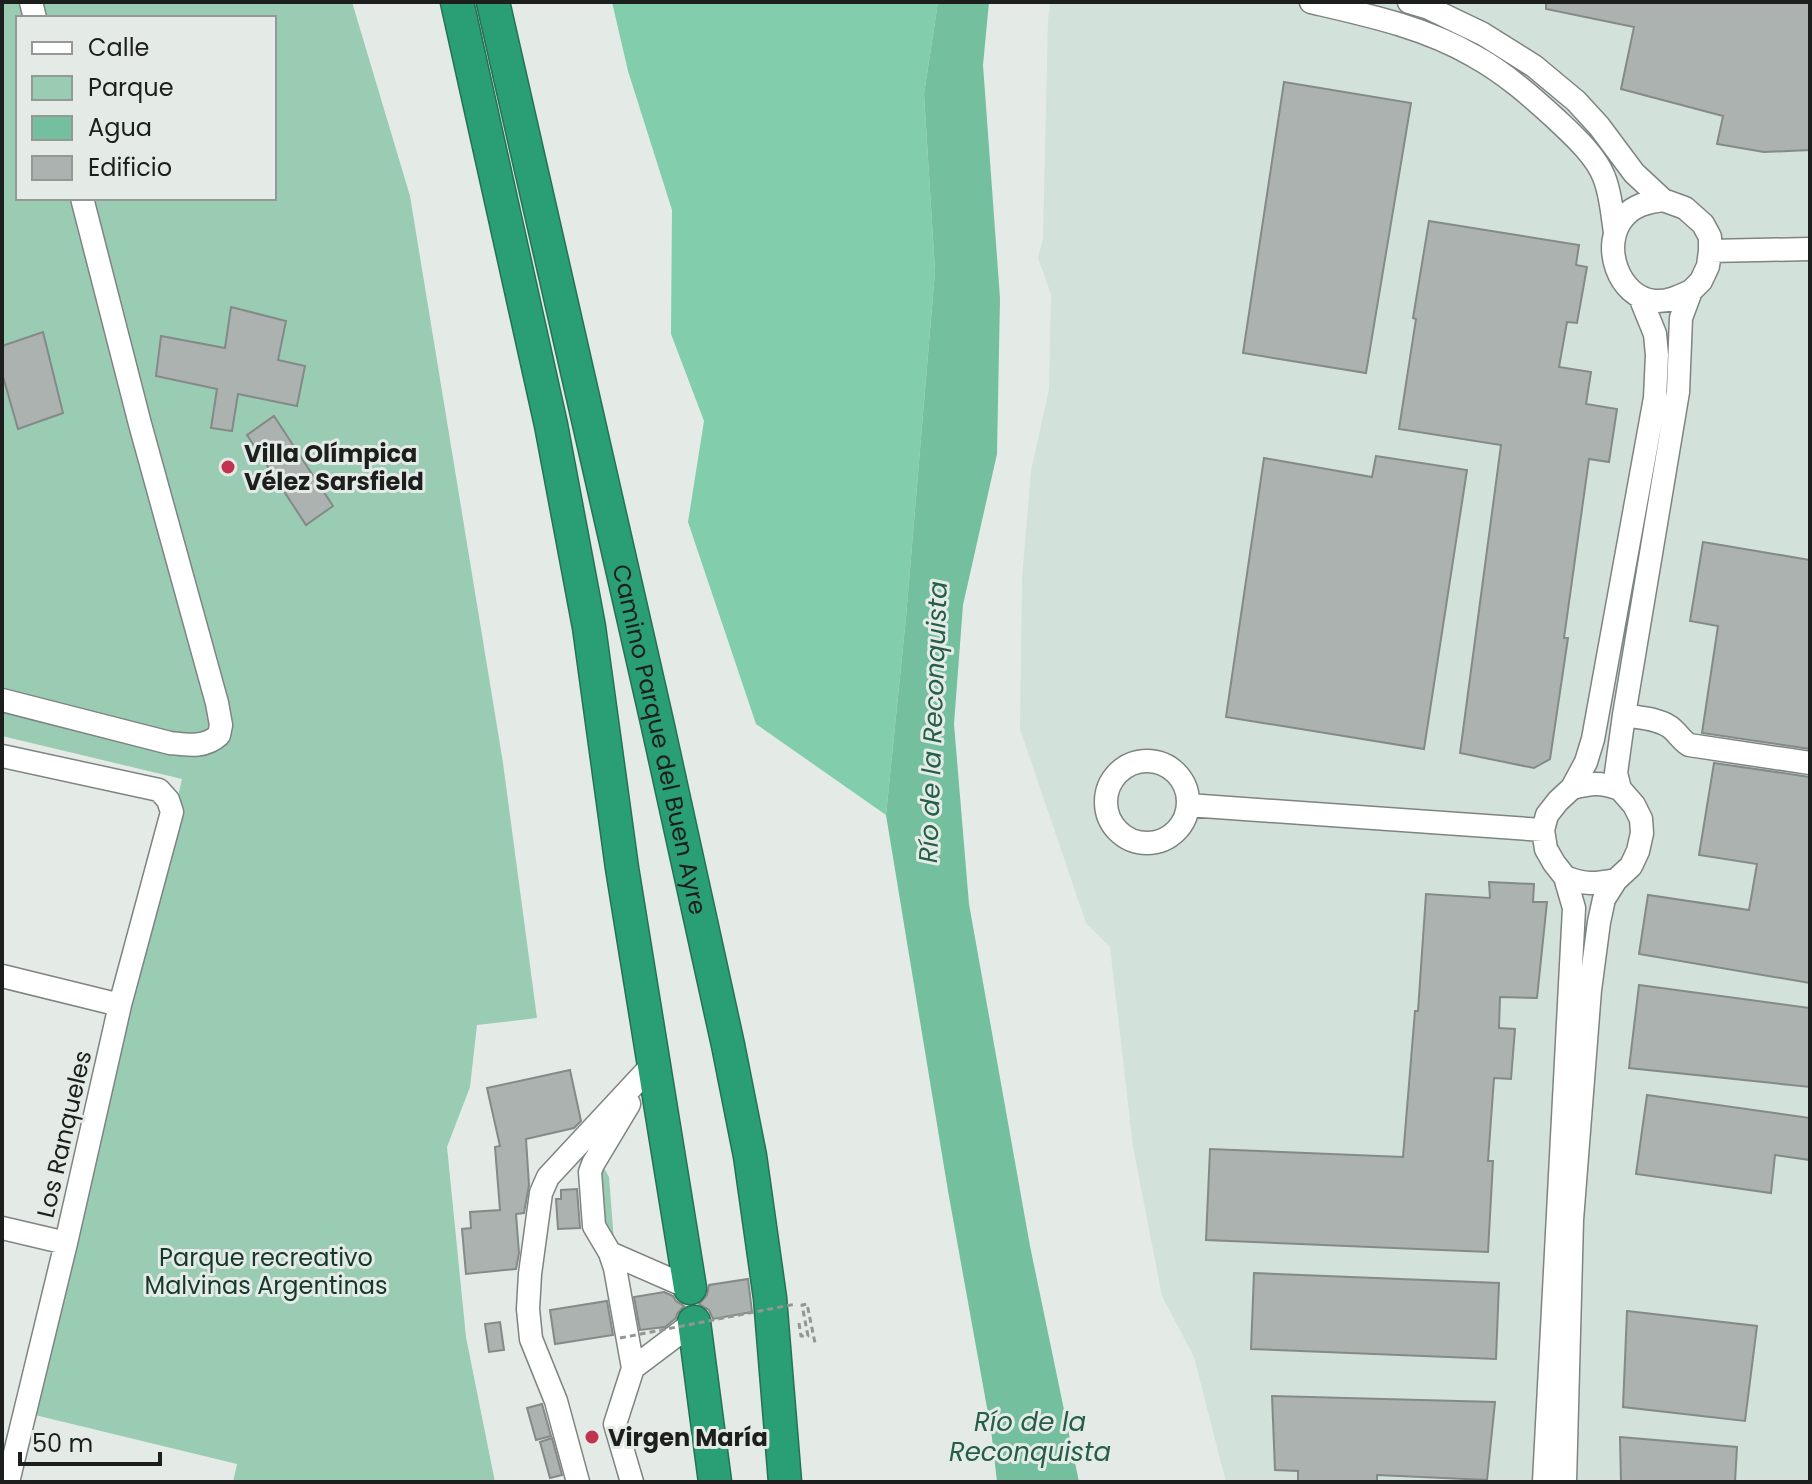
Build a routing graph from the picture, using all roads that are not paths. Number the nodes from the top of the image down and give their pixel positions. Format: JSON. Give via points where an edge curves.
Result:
{"nodes":[{"id":1,"x":457,"y":2,"type":"edge"},
{"id":2,"x":493,"y":2,"type":"edge"},
{"id":3,"x":1311,"y":2,"type":"edge"},
{"id":4,"x":1409,"y":2,"type":"edge"},
{"id":5,"x":83,"y":200,"type":"edge"},
{"id":6,"x":1663,"y":200,"type":"junction"},
{"id":7,"x":1615,"y":232,"type":"junction"},
{"id":8,"x":1810,"y":249,"type":"edge"},
{"id":9,"x":1710,"y":251,"type":"junction"},
{"id":10,"x":1691,"y":291,"type":"junction"},
{"id":11,"x":1640,"y":297,"type":"junction"},
{"id":12,"x":2,"y":700,"type":"edge"},
{"id":13,"x":1624,"y":715,"type":"junction"},
{"id":14,"x":2,"y":756,"type":"edge"},
{"id":15,"x":1810,"y":763,"type":"edge"},
{"id":16,"x":1572,"y":788,"type":"junction"},
{"id":17,"x":1620,"y":789,"type":"junction"},
{"id":18,"x":1188,"y":805,"type":"dead end"},
{"id":19,"x":1543,"y":830,"type":"junction"},
{"id":20,"x":1565,"y":877,"type":"junction"},
{"id":21,"x":1616,"y":880,"type":"junction"},
{"id":22,"x":2,"y":976,"type":"edge"},
{"id":23,"x":120,"y":1005,"type":"junction"},
{"id":24,"x":654,"y":1063,"type":"junction"},
{"id":25,"x":2,"y":1228,"type":"edge"},
{"id":26,"x":66,"y":1243,"type":"junction"},
{"id":27,"x":610,"y":1253,"type":"junction"},
{"id":28,"x":690,"y":1288,"type":"joint"},
{"id":29,"x":694,"y":1322,"type":"joint"},
{"id":30,"x":633,"y":1368,"type":"junction"},
{"id":31,"x":8,"y":1482,"type":"edge"},
{"id":32,"x":578,"y":1482,"type":"edge"},
{"id":33,"x":632,"y":1482,"type":"edge"},
{"id":34,"x":715,"y":1482,"type":"edge"},
{"id":35,"x":785,"y":1482,"type":"edge"},
{"id":36,"x":1544,"y":1482,"type":"edge"},
{"id":37,"x":1565,"y":1482,"type":"edge"}],
"edges":[{"from":1,"to":24,"type":"highway","name":"Camino Parque del Buen Ayre","via":[[551,425],[586,612]]},
{"from":2,"to":35,"type":"highway","name":"Camino Parque del Buen Ayre","via":[[742,1115],[770,1298]]},
{"from":3,"to":7,"type":"street","via":[[1416,30],[1506,77],[1594,159],[1604,176]]},
{"from":4,"to":6,"type":"street","via":[[1483,34],[1534,66],[1576,101]]},
{"from":5,"to":12,"type":"street","via":[[221,725],[211,743],[170,743]]},
{"from":6,"to":7,"type":"street","via":[[1642,204]]},
{"from":6,"to":9,"type":"street","via":[[1685,208],[1703,224]]},
{"from":7,"to":11,"type":"street","via":[[1618,272]]},
{"from":8,"to":9,"type":"street"},
{"from":9,"to":10,"type":"street","via":[[1701,281]]},
{"from":10,"to":11,"type":"street","via":[[1675,299]]},
{"from":10,"to":13,"type":"street","via":[[1681,318],[1678,392]]},
{"from":11,"to":16,"type":"street","via":[[1655,334],[1655,398],[1593,739]]},
{"from":13,"to":15,"type":"street","via":[[1661,722],[1689,745]]},
{"from":13,"to":17,"type":"street","via":[[1616,773]]},
{"from":14,"to":23,"type":"street","name":"Los Ranqueles","via":[[159,790],[168,800],[172,812]]},
{"from":16,"to":17,"type":"street","via":[[1591,783]]},
{"from":16,"to":19,"type":"street","via":[[1547,815]]},
{"from":17,"to":21,"type":"street","via":[[1641,819],[1642,833],[1631,866]]},
{"from":18,"to":19,"type":"street"},
{"from":19,"to":20,"type":"street","via":[[1546,849]]},
{"from":20,"to":21,"type":"street","via":[[1595,884]]},
{"from":20,"to":36,"type":"street","via":[[1574,908]]},
{"from":21,"to":37,"type":"street","via":[[1601,910],[1590,990],[1572,1220]]},
{"from":22,"to":23,"type":"street"},
{"from":23,"to":26,"type":"street","name":"Los Ranqueles"},
{"from":24,"to":27,"type":"street","via":[[590,1172],[594,1226]]},
{"from":24,"to":28,"type":"highway","name":"Camino Parque del Buen Ayre"},
{"from":24,"to":32,"type":"street","via":[[548,1177],[541,1193],[530,1274],[531,1339],[556,1401]]},
{"from":25,"to":26,"type":"street"},
{"from":26,"to":31,"type":"street","name":"Los Ranqueles"},
{"from":27,"to":28,"type":"street"},
{"from":27,"to":30,"type":"street"},
{"from":29,"to":30,"type":"street"},
{"from":29,"to":34,"type":"highway"},
{"from":30,"to":33,"type":"street","via":[[615,1424]]}]}
